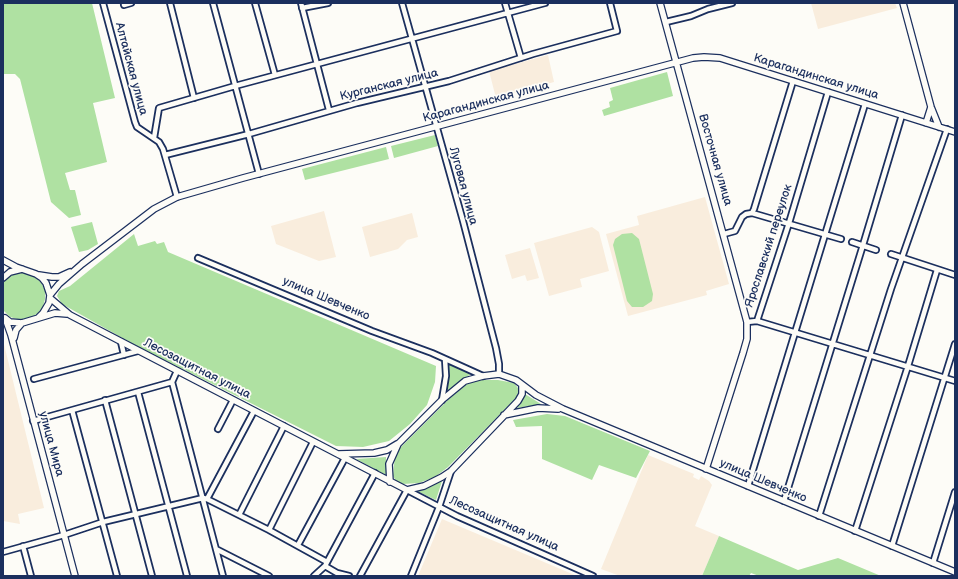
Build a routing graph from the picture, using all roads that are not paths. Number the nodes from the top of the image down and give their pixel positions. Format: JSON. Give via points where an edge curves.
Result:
{"nodes":[{"id":1,"x":103,"y":3,"type":"edge"},
{"id":2,"x":131,"y":3,"type":"edge"},
{"id":3,"x":170,"y":3,"type":"edge"},
{"id":4,"x":212,"y":3,"type":"edge"},
{"id":5,"x":255,"y":3,"type":"edge"},
{"id":6,"x":328,"y":3,"type":"edge"},
{"id":7,"x":402,"y":3,"type":"edge"},
{"id":8,"x":505,"y":3,"type":"edge"},
{"id":9,"x":545,"y":3,"type":"edge"},
{"id":10,"x":610,"y":3,"type":"edge"},
{"id":11,"x":660,"y":3,"type":"edge"},
{"id":12,"x":732,"y":3,"type":"edge"},
{"id":13,"x":903,"y":3,"type":"edge"},
{"id":14,"x":124,"y":5,"type":"dead end"},
{"id":15,"x":301,"y":6,"type":"edge"},
{"id":16,"x":508,"y":13,"type":"junction"},
{"id":17,"x":666,"y":22,"type":"junction"},
{"id":18,"x":411,"y":38,"type":"junction"},
{"id":19,"x":521,"y":58,"type":"junction"},
{"id":20,"x":677,"y":62,"type":"junction"},
{"id":21,"x":317,"y":63,"type":"junction"},
{"id":22,"x":275,"y":75,"type":"junction"},
{"id":23,"x":793,"y":81,"type":"junction"},
{"id":24,"x":235,"y":86,"type":"junction"},
{"id":25,"x":426,"y":86,"type":"junction"},
{"id":26,"x":828,"y":92,"type":"junction"},
{"id":27,"x":194,"y":98,"type":"junction"},
{"id":28,"x":865,"y":104,"type":"junction"},
{"id":29,"x":932,"y":106,"type":"junction"},
{"id":30,"x":329,"y":110,"type":"junction"},
{"id":31,"x":902,"y":115,"type":"junction"},
{"id":32,"x":926,"y":123,"type":"junction"},
{"id":33,"x":437,"y":127,"type":"junction"},
{"id":34,"x":939,"y":127,"type":"junction"},
{"id":35,"x":947,"y":129,"type":"junction"},
{"id":36,"x":955,"y":132,"type":"edge"},
{"id":37,"x":248,"y":134,"type":"junction"},
{"id":38,"x":154,"y":138,"type":"junction"},
{"id":39,"x":165,"y":155,"type":"junction"},
{"id":40,"x":259,"y":174,"type":"junction"},
{"id":41,"x":177,"y":197,"type":"junction"},
{"id":42,"x":752,"y":212,"type":"junction"},
{"id":43,"x":789,"y":223,"type":"junction"},
{"id":44,"x":724,"y":234,"type":"junction"},
{"id":45,"x":825,"y":235,"type":"junction"},
{"id":46,"x":841,"y":239,"type":"dead end"},
{"id":47,"x":852,"y":242,"type":"dead end"},
{"id":48,"x":864,"y":245,"type":"junction"},
{"id":49,"x":876,"y":250,"type":"dead end"},
{"id":50,"x":891,"y":254,"type":"dead end"},
{"id":51,"x":198,"y":258,"type":"dead end"},
{"id":52,"x":902,"y":258,"type":"junction"},
{"id":53,"x":3,"y":260,"type":"edge"},
{"id":54,"x":24,"y":269,"type":"junction"},
{"id":55,"x":74,"y":270,"type":"junction"},
{"id":56,"x":937,"y":270,"type":"junction"},
{"id":57,"x":36,"y":274,"type":"junction"},
{"id":58,"x":955,"y":275,"type":"edge"},
{"id":59,"x":3,"y":278,"type":"edge"},
{"id":60,"x":50,"y":296,"type":"junction"},
{"id":61,"x":70,"y":315,"type":"junction"},
{"id":62,"x":4,"y":317,"type":"edge"},
{"id":63,"x":38,"y":318,"type":"junction"},
{"id":64,"x":757,"y":320,"type":"junction"},
{"id":65,"x":747,"y":322,"type":"junction"},
{"id":66,"x":22,"y":323,"type":"junction"},
{"id":67,"x":794,"y":332,"type":"junction"},
{"id":68,"x":121,"y":342,"type":"junction"},
{"id":69,"x":13,"y":343,"type":"junction"},
{"id":70,"x":832,"y":344,"type":"junction"},
{"id":71,"x":955,"y":344,"type":"edge"},
{"id":72,"x":138,"y":351,"type":"junction"},
{"id":73,"x":124,"y":355,"type":"junction"},
{"id":74,"x":870,"y":355,"type":"junction"},
{"id":75,"x":445,"y":359,"type":"junction"},
{"id":76,"x":908,"y":366,"type":"junction"},
{"id":77,"x":177,"y":371,"type":"junction"},
{"id":78,"x":499,"y":374,"type":"junction"},
{"id":79,"x":483,"y":376,"type":"junction"},
{"id":80,"x":945,"y":377,"type":"junction"},
{"id":81,"x":34,"y":379,"type":"dead end"},
{"id":82,"x":955,"y":380,"type":"edge"},
{"id":83,"x":172,"y":382,"type":"junction"},
{"id":84,"x":522,"y":385,"type":"junction"},
{"id":85,"x":138,"y":392,"type":"junction"},
{"id":86,"x":105,"y":400,"type":"junction"},
{"id":87,"x":233,"y":400,"type":"junction"},
{"id":88,"x":442,"y":400,"type":"junction"},
{"id":89,"x":563,"y":409,"type":"junction"},
{"id":90,"x":72,"y":410,"type":"junction"},
{"id":91,"x":254,"y":411,"type":"junction"},
{"id":92,"x":504,"y":415,"type":"junction"},
{"id":93,"x":33,"y":421,"type":"junction"},
{"id":94,"x":284,"y":426,"type":"junction"},
{"id":95,"x":218,"y":429,"type":"dead end"},
{"id":96,"x":313,"y":442,"type":"junction"},
{"id":97,"x":398,"y":444,"type":"junction"},
{"id":98,"x":338,"y":454,"type":"junction"},
{"id":99,"x":345,"y":458,"type":"junction"},
{"id":100,"x":706,"y":468,"type":"junction"},
{"id":101,"x":451,"y":471,"type":"junction"},
{"id":102,"x":376,"y":473,"type":"junction"},
{"id":103,"x":390,"y":482,"type":"junction"},
{"id":104,"x":748,"y":486,"type":"junction"},
{"id":105,"x":407,"y":490,"type":"junction"},
{"id":106,"x":955,"y":492,"type":"edge"},
{"id":107,"x":205,"y":498,"type":"junction"},
{"id":108,"x":784,"y":501,"type":"junction"},
{"id":109,"x":168,"y":505,"type":"junction"},
{"id":110,"x":439,"y":508,"type":"junction"},
{"id":111,"x":135,"y":514,"type":"junction"},
{"id":112,"x":239,"y":514,"type":"junction"},
{"id":113,"x":818,"y":516,"type":"junction"},
{"id":114,"x":103,"y":522,"type":"junction"},
{"id":115,"x":269,"y":530,"type":"junction"},
{"id":116,"x":855,"y":531,"type":"junction"},
{"id":117,"x":64,"y":535,"type":"junction"},
{"id":118,"x":298,"y":545,"type":"junction"},
{"id":119,"x":23,"y":546,"type":"junction"},
{"id":120,"x":892,"y":546,"type":"junction"},
{"id":121,"x":216,"y":549,"type":"junction"},
{"id":122,"x":3,"y":552,"type":"edge"},
{"id":123,"x":933,"y":562,"type":"junction"},
{"id":124,"x":326,"y":564,"type":"junction"},
{"id":125,"x":955,"y":572,"type":"edge"},
{"id":126,"x":337,"y":574,"type":"edge"},
{"id":127,"x":31,"y":576,"type":"edge"},
{"id":128,"x":75,"y":576,"type":"edge"},
{"id":129,"x":117,"y":576,"type":"edge"},
{"id":130,"x":152,"y":576,"type":"edge"},
{"id":131,"x":187,"y":576,"type":"edge"},
{"id":132,"x":223,"y":576,"type":"edge"},
{"id":133,"x":269,"y":576,"type":"edge"},
{"id":134,"x":314,"y":576,"type":"edge"},
{"id":135,"x":349,"y":576,"type":"edge"},
{"id":136,"x":360,"y":576,"type":"edge"},
{"id":137,"x":411,"y":576,"type":"edge"},
{"id":138,"x":593,"y":576,"type":"edge"}],
"edges":[{"from":1,"to":38,"type":"street","name":"Алтайская улица","via":[[135,122],[137,127]]},
{"from":2,"to":14,"type":"street"},
{"from":3,"to":27,"type":"street"},
{"from":4,"to":24,"type":"street"},
{"from":5,"to":22,"type":"street"},
{"from":6,"to":15,"type":"street"},
{"from":7,"to":18,"type":"street","name":"Луговая улица"},
{"from":8,"to":16,"type":"street"},
{"from":9,"to":16,"type":"street"},
{"from":10,"to":19,"type":"street","name":"Курганская улица","via":[[617,31]]},
{"from":11,"to":17,"type":"main road","name":"Восточная улица"},
{"from":12,"to":17,"type":"street"},
{"from":13,"to":29,"type":"main road"},
{"from":15,"to":21,"type":"street"},
{"from":16,"to":18,"type":"street"},
{"from":16,"to":19,"type":"street"},
{"from":17,"to":20,"type":"main road","name":"Восточная улица"},
{"from":18,"to":21,"type":"street"},
{"from":18,"to":25,"type":"street","name":"Луговая улица"},
{"from":19,"to":25,"type":"street","name":"Курганская улица"},
{"from":20,"to":23,"type":"main road","name":"Карагандинская улица","via":[[704,57],[720,58]]},
{"from":20,"to":33,"type":"main road","name":"Карагандинская улица"},
{"from":20,"to":44,"type":"main road","name":"Восточная улица"},
{"from":21,"to":22,"type":"street"},
{"from":21,"to":30,"type":"street"},
{"from":22,"to":24,"type":"street"},
{"from":23,"to":26,"type":"main road","name":"Карагандинская улица"},
{"from":23,"to":42,"type":"street"},
{"from":24,"to":27,"type":"street"},
{"from":24,"to":37,"type":"street"},
{"from":25,"to":30,"type":"street","name":"Курганская улица"},
{"from":25,"to":33,"type":"street","name":"Луговая улица"},
{"from":26,"to":28,"type":"main road","name":"Карагандинская улица"},
{"from":26,"to":43,"type":"street","name":"Ярославский переулок"},
{"from":27,"to":38,"type":"street","via":[[159,108]]},
{"from":28,"to":31,"type":"main road","name":"Карагандинская улица"},
{"from":28,"to":45,"type":"street"},
{"from":29,"to":32,"type":"main road"},
{"from":29,"to":34,"type":"main road"},
{"from":30,"to":37,"type":"street","name":"Курганская улица"},
{"from":31,"to":32,"type":"main road","name":"Карагандинская улица"},
{"from":31,"to":48,"type":"street"},
{"from":32,"to":34,"type":"main road","name":"Карагандинская улица"},
{"from":33,"to":40,"type":"main road","name":"Карагандинская улица"},
{"from":33,"to":78,"type":"street","name":"Луговая улица","via":[[496,348]]},
{"from":34,"to":35,"type":"main road","name":"Карагандинская улица"},
{"from":35,"to":36,"type":"main road","name":"Карагандинская улица"},
{"from":35,"to":52,"type":"street"},
{"from":37,"to":39,"type":"street","name":"Курганская улица"},
{"from":37,"to":40,"type":"street"},
{"from":38,"to":39,"type":"street","name":"Алтайская улица","via":[[159,142]]},
{"from":39,"to":41,"type":"street","name":"Алтайская улица"},
{"from":40,"to":41,"type":"main road","name":"Карагандинская улица"},
{"from":41,"to":55,"type":"main road","name":"Карагандинская улица","via":[[154,209]]},
{"from":42,"to":43,"type":"street"},
{"from":42,"to":44,"type":"street","via":[[742,217],[735,231]]},
{"from":43,"to":45,"type":"street"},
{"from":43,"to":64,"type":"street","name":"Ярославский переулок"},
{"from":44,"to":65,"type":"main road","name":"Восточная улица"},
{"from":45,"to":46,"type":"street"},
{"from":45,"to":67,"type":"street"},
{"from":47,"to":48,"type":"street"},
{"from":48,"to":49,"type":"street"},
{"from":48,"to":70,"type":"street"},
{"from":50,"to":52,"type":"street"},
{"from":51,"to":75,"type":"street","name":"улица Шевченко"},
{"from":52,"to":56,"type":"street"},
{"from":52,"to":74,"type":"street"},
{"from":53,"to":54,"type":"main road"},
{"from":54,"to":57,"type":"main road"},
{"from":54,"to":59,"type":"main road","via":[[10,272]]},
{"from":55,"to":57,"type":"main road","via":[[52,277]]},
{"from":55,"to":60,"type":"main road","name":"Карагандинская улица"},
{"from":56,"to":58,"type":"street"},
{"from":56,"to":76,"type":"street"},
{"from":57,"to":60,"type":"main road","via":[[46,283]]},
{"from":60,"to":61,"type":"main road","name":"Лесозащитная улица"},
{"from":60,"to":63,"type":"main road","name":"Карагандинская улица","via":[[47,308]]},
{"from":61,"to":63,"type":"main road","via":[[55,313]]},
{"from":61,"to":68,"type":"main road","name":"Лесозащитная улица"},
{"from":62,"to":66,"type":"main road","via":[[10,322]]},
{"from":62,"to":69,"type":"main road","name":"улица Мира"},
{"from":63,"to":66,"type":"main road"},
{"from":64,"to":65,"type":"street","name":"Ярославский переулок"},
{"from":64,"to":67,"type":"street"},
{"from":65,"to":100,"type":"main road","name":"Ярославский переулок","via":[[747,339]]},
{"from":66,"to":69,"type":"main road","via":[[16,330]]},
{"from":67,"to":70,"type":"street"},
{"from":67,"to":104,"type":"street"},
{"from":68,"to":72,"type":"main road","name":"Лесозащитная улица"},
{"from":68,"to":73,"type":"street"},
{"from":69,"to":93,"type":"main road","name":"улица Мира"},
{"from":70,"to":74,"type":"street"},
{"from":70,"to":108,"type":"street"},
{"from":71,"to":80,"type":"street"},
{"from":72,"to":73,"type":"street"},
{"from":72,"to":77,"type":"main road","name":"Лесозащитная улица"},
{"from":73,"to":81,"type":"street"},
{"from":74,"to":76,"type":"street"},
{"from":74,"to":113,"type":"street"},
{"from":75,"to":79,"type":"street","name":"улица Шевченко"},
{"from":75,"to":88,"type":"street"},
{"from":76,"to":80,"type":"street"},
{"from":76,"to":116,"type":"street"},
{"from":77,"to":83,"type":"street"},
{"from":77,"to":87,"type":"main road","name":"Лесозащитная улица"},
{"from":78,"to":79,"type":"main road"},
{"from":78,"to":84,"type":"main road","name":"улица Шевченко"},
{"from":79,"to":88,"type":"main road","via":[[465,381]]},
{"from":80,"to":82,"type":"street"},
{"from":80,"to":120,"type":"street"},
{"from":83,"to":85,"type":"street"},
{"from":83,"to":107,"type":"street"},
{"from":84,"to":89,"type":"main road","name":"улица Шевченко"},
{"from":84,"to":92,"type":"main road","via":[[521,396]]},
{"from":85,"to":86,"type":"street"},
{"from":85,"to":109,"type":"street"},
{"from":86,"to":90,"type":"street"},
{"from":86,"to":111,"type":"street"},
{"from":87,"to":91,"type":"main road","name":"Лесозащитная улица"},
{"from":87,"to":95,"type":"street"},
{"from":88,"to":97,"type":"main road"},
{"from":89,"to":92,"type":"main road","name":"улица Шевченко","via":[[538,408]]},
{"from":89,"to":100,"type":"main road","name":"улица Шевченко"},
{"from":90,"to":93,"type":"street"},
{"from":90,"to":114,"type":"street"},
{"from":91,"to":94,"type":"main road","name":"Лесозащитная улица"},
{"from":91,"to":107,"type":"street"},
{"from":92,"to":101,"type":"main road"},
{"from":93,"to":117,"type":"main road","name":"улица Мира"},
{"from":94,"to":96,"type":"main road","name":"Лесозащитная улица"},
{"from":94,"to":112,"type":"street"},
{"from":96,"to":98,"type":"main road","name":"Лесозащитная улица"},
{"from":96,"to":115,"type":"street"},
{"from":97,"to":98,"type":"main road","name":"Лесозащитная улица","via":[[374,453]]},
{"from":97,"to":103,"type":"main road","via":[[389,464]]},
{"from":98,"to":99,"type":"main road","name":"Лесозащитная улица"},
{"from":99,"to":102,"type":"main road","name":"Лесозащитная улица"},
{"from":99,"to":118,"type":"street"},
{"from":100,"to":104,"type":"main road","name":"улица Шевченко"},
{"from":101,"to":105,"type":"main road","via":[[430,483]]},
{"from":101,"to":110,"type":"street"},
{"from":102,"to":103,"type":"main road","name":"Лесозащитная улица"},
{"from":102,"to":124,"type":"street"},
{"from":103,"to":105,"type":"main road","name":"Лесозащитная улица"},
{"from":104,"to":108,"type":"main road","name":"улица Шевченко"},
{"from":105,"to":110,"type":"street","name":"Лесозащитная улица"},
{"from":105,"to":136,"type":"street"},
{"from":106,"to":123,"type":"street"},
{"from":107,"to":109,"type":"street"},
{"from":107,"to":112,"type":"street"},
{"from":107,"to":121,"type":"street"},
{"from":108,"to":113,"type":"main road","name":"улица Шевченко"},
{"from":109,"to":111,"type":"street"},
{"from":109,"to":131,"type":"street"},
{"from":110,"to":137,"type":"street"},
{"from":110,"to":138,"type":"street","name":"Лесозащитная улица"},
{"from":111,"to":114,"type":"street"},
{"from":111,"to":130,"type":"street"},
{"from":112,"to":115,"type":"street"},
{"from":113,"to":116,"type":"main road","name":"улица Шевченко"},
{"from":114,"to":117,"type":"street"},
{"from":114,"to":129,"type":"street"},
{"from":115,"to":118,"type":"street"},
{"from":116,"to":120,"type":"main road","name":"улица Шевченко"},
{"from":117,"to":119,"type":"street"},
{"from":117,"to":128,"type":"main road","name":"улица Мира"},
{"from":118,"to":124,"type":"street"},
{"from":119,"to":122,"type":"street"},
{"from":119,"to":127,"type":"street"},
{"from":120,"to":123,"type":"main road","name":"улица Шевченко"},
{"from":121,"to":132,"type":"street"},
{"from":121,"to":133,"type":"street"},
{"from":123,"to":125,"type":"main road","name":"улица Шевченко"},
{"from":124,"to":126,"type":"street"},
{"from":124,"to":134,"type":"street"},
{"from":126,"to":135,"type":"street"}]}
